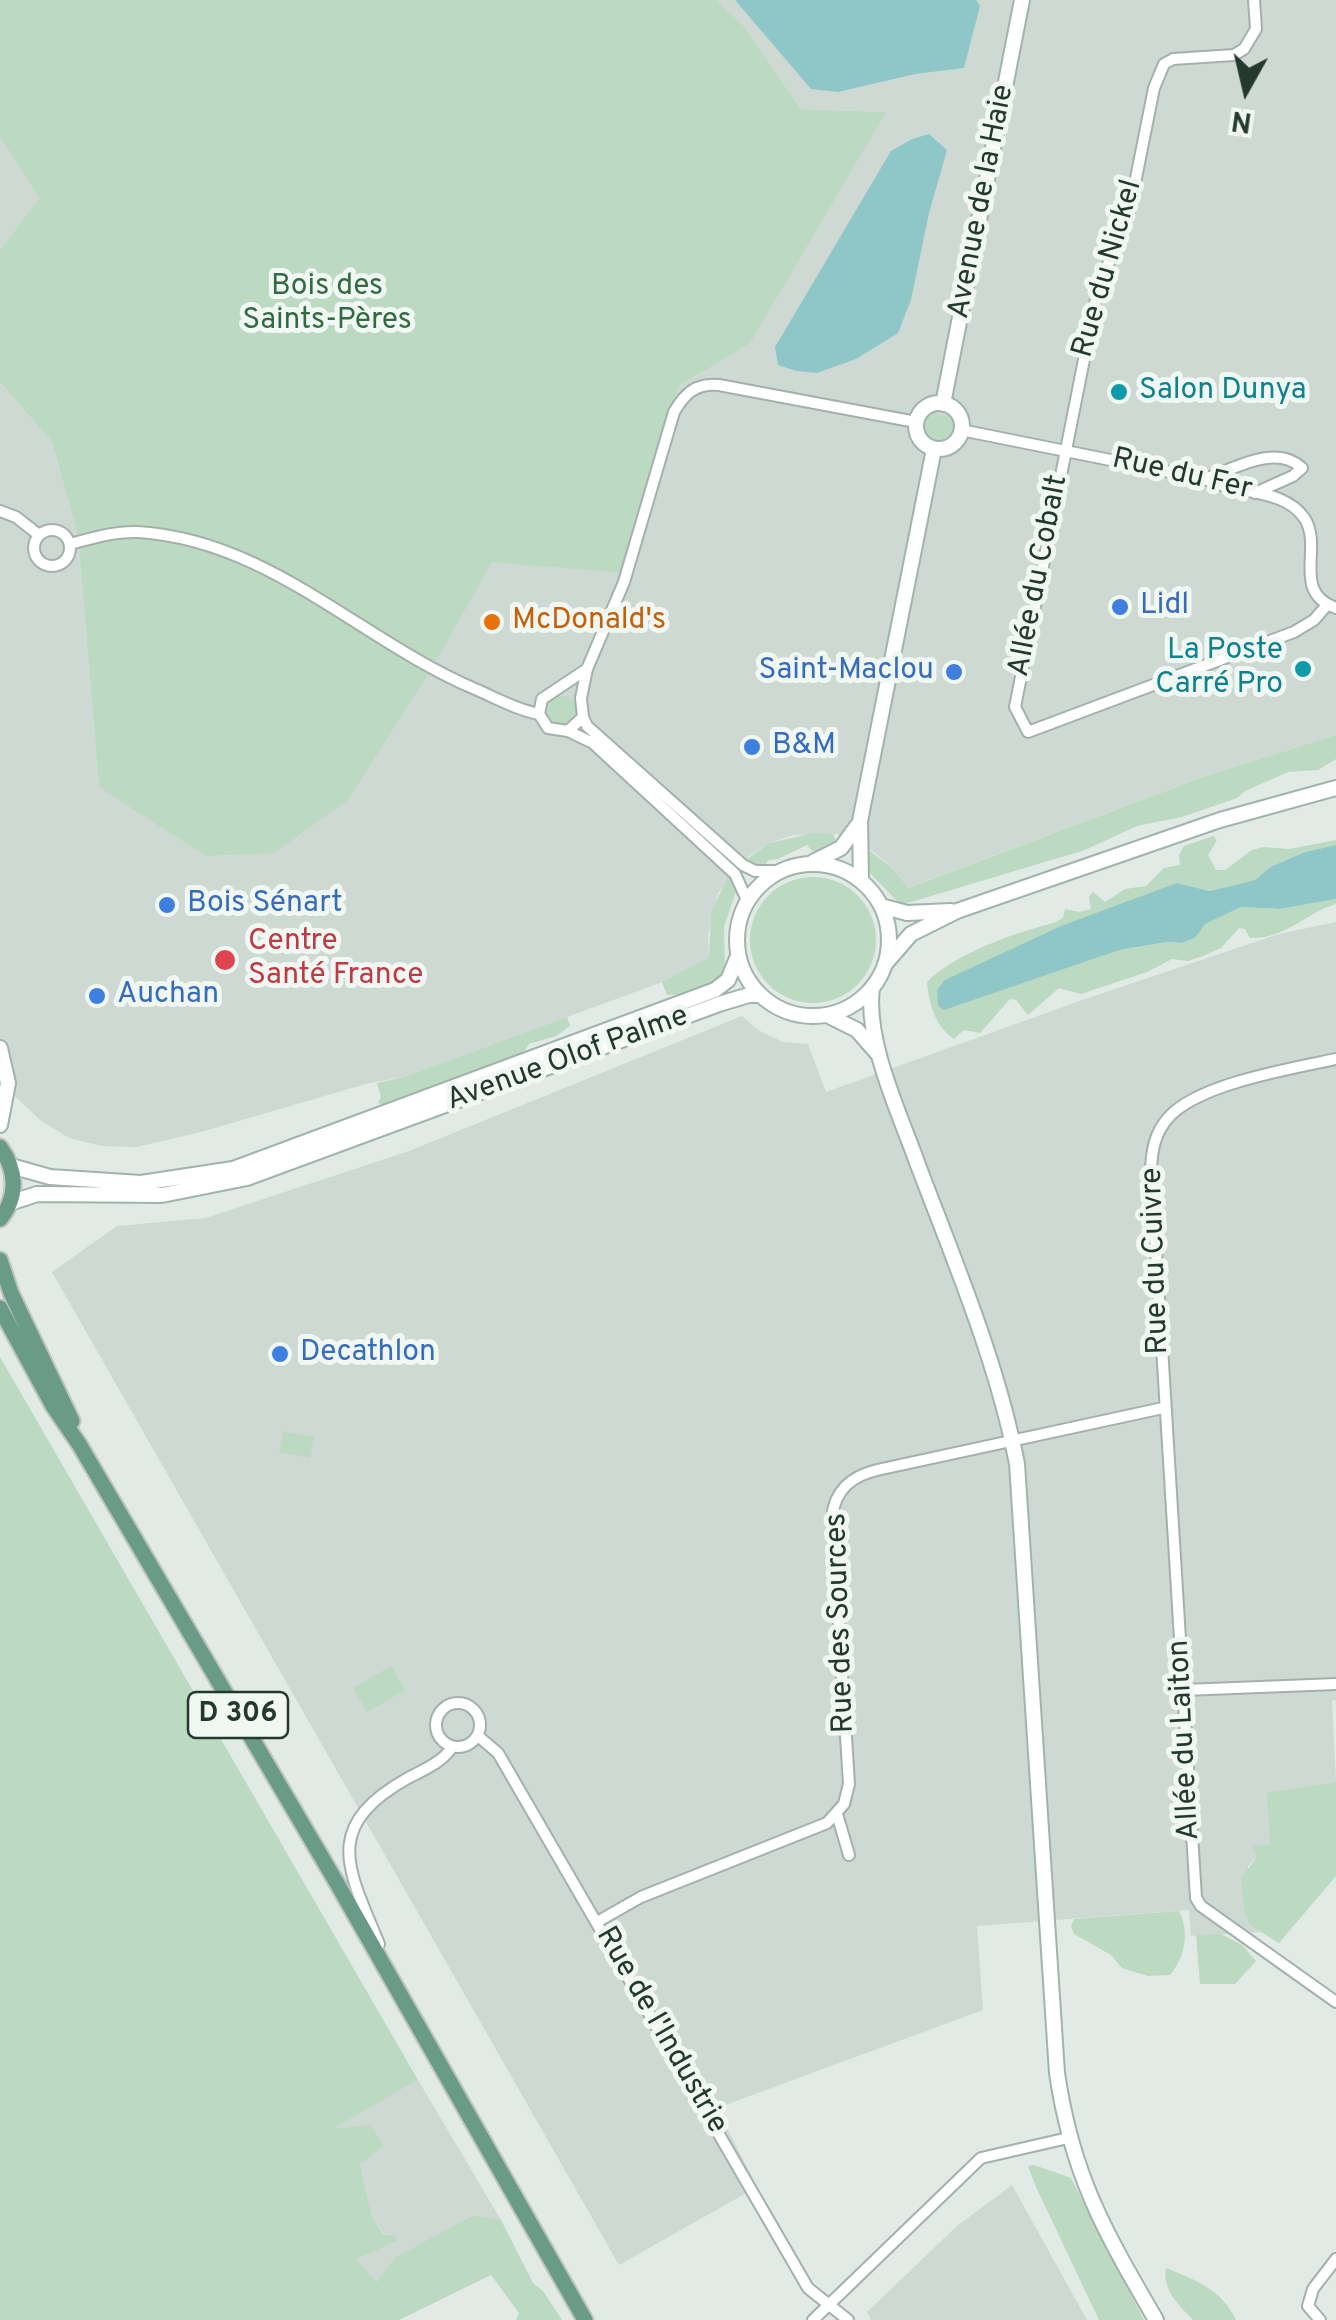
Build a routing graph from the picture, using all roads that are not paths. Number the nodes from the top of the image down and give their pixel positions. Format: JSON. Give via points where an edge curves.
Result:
{"nodes":[{"id":1,"x":1022,"y":0,"type":"edge"},
{"id":2,"x":1254,"y":0,"type":"edge"},
{"id":3,"x":943,"y":404,"type":"junction"},
{"id":4,"x":916,"y":422,"type":"junction"},
{"id":5,"x":962,"y":430,"type":"junction"},
{"id":6,"x":934,"y":449,"type":"junction"},
{"id":7,"x":1065,"y":450,"type":"junction"},
{"id":8,"x":1205,"y":479,"type":"junction"},
{"id":9,"x":1254,"y":494,"type":"junction"},
{"id":10,"x":0,"y":511,"type":"edge"},
{"id":11,"x":39,"y":535,"type":"junction"},
{"id":12,"x":70,"y":544,"type":"junction"},
{"id":13,"x":1332,"y":606,"type":"edge"},
{"id":14,"x":587,"y":669,"type":"junction"},
{"id":15,"x":561,"y":687,"type":"junction"},
{"id":16,"x":581,"y":698,"type":"junction"},
{"id":17,"x":539,"y":714,"type":"junction"},
{"id":18,"x":583,"y":717,"type":"junction"},
{"id":19,"x":568,"y":731,"type":"junction"},
{"id":20,"x":1336,"y":788,"type":"edge"},
{"id":21,"x":860,"y":821,"type":"junction"},
{"id":22,"x":804,"y":864,"type":"junction"},
{"id":23,"x":779,"y":871,"type":"junction"},
{"id":24,"x":861,"y":880,"type":"junction"},
{"id":25,"x":747,"y":900,"type":"junction"},
{"id":26,"x":881,"y":906,"type":"junction"},
{"id":27,"x":957,"y":911,"type":"junction"},
{"id":28,"x":738,"y":956,"type":"junction"},
{"id":29,"x":885,"y":964,"type":"junction"},
{"id":30,"x":872,"y":988,"type":"junction"},
{"id":31,"x":760,"y":995,"type":"junction"},
{"id":32,"x":827,"y":1014,"type":"junction"},
{"id":33,"x":0,"y":1048,"type":"edge"},
{"id":34,"x":1336,"y":1059,"type":"edge"},
{"id":35,"x":881,"y":1061,"type":"junction"},
{"id":36,"x":1,"y":1105,"type":"edge"},
{"id":37,"x":375,"y":1124,"type":"junction"},
{"id":38,"x":0,"y":1125,"type":"edge"},
{"id":39,"x":0,"y":1147,"type":"edge"},
{"id":40,"x":11,"y":1166,"type":"junction"},
{"id":41,"x":10,"y":1203,"type":"junction"},
{"id":42,"x":0,"y":1219,"type":"edge"},
{"id":43,"x":0,"y":1260,"type":"edge"},
{"id":44,"x":0,"y":1308,"type":"edge"},
{"id":45,"x":1164,"y":1408,"type":"junction"},
{"id":46,"x":1012,"y":1441,"type":"junction"},
{"id":47,"x":80,"y":1444,"type":"junction"},
{"id":48,"x":1336,"y":1684,"type":"edge"},
{"id":49,"x":1184,"y":1690,"type":"junction"},
{"id":50,"x":478,"y":1736,"type":"junction"},
{"id":51,"x":452,"y":1747,"type":"junction"},
{"id":52,"x":837,"y":1814,"type":"junction"},
{"id":53,"x":848,"y":1855,"type":"dead end"},
{"id":54,"x":598,"y":1922,"type":"junction"},
{"id":55,"x":396,"y":1987,"type":"junction"},
{"id":56,"x":1336,"y":2002,"type":"edge"},
{"id":57,"x":1068,"y":2138,"type":"junction"},
{"id":58,"x":1336,"y":2258,"type":"edge"},
{"id":59,"x":830,"y":2304,"type":"junction"},
{"id":60,"x":585,"y":2320,"type":"edge"},
{"id":61,"x":813,"y":2320,"type":"edge"},
{"id":62,"x":848,"y":2320,"type":"edge"},
{"id":63,"x":1156,"y":2320,"type":"edge"},
{"id":64,"x":1320,"y":2320,"type":"edge"}],
"edges":[{"from":1,"to":3,"type":"main road","name":"Avenue de la Haie"},
{"from":2,"to":7,"type":"street","name":"Rue du Nickel","via":[[1256,29],[1244,49],[1164,64],[1129,213],[1098,289]]},
{"from":3,"to":4,"type":"main road","via":[[926,407]]},
{"from":3,"to":5,"type":"main road","via":[[958,414]]},
{"from":4,"to":6,"type":"main road","via":[[920,439]]},
{"from":4,"to":14,"type":"street","via":[[719,384],[688,392],[674,412],[624,582]]},
{"from":5,"to":6,"type":"main road","via":[[952,446]]},
{"from":5,"to":7,"type":"street","name":"Rue du Fer"},
{"from":6,"to":21,"type":"main road"},
{"from":7,"to":8,"type":"street","name":"Rue du Fer"},
{"from":7,"to":13,"type":"street","name":"Allée du Cobalt","via":[[1015,707],[1028,732],[1294,632]]},
{"from":8,"to":9,"type":"street","name":"Rue du Fer"},
{"from":8,"to":9,"type":"street","via":[[1272,457],[1302,468]]},
{"from":9,"to":13,"type":"street","name":"Rue du Fer","via":[[1286,502],[1304,517],[1312,588]]},
{"from":10,"to":11,"type":"street"},
{"from":11,"to":12,"type":"street","via":[[57,530]]},
{"from":11,"to":12,"type":"street","via":[[34,554],[44,565],[65,562]]},
{"from":12,"to":17,"type":"street","via":[[136,532],[226,552],[293,582],[449,678]]},
{"from":14,"to":15,"type":"street"},
{"from":14,"to":16,"type":"street"},
{"from":15,"to":16,"type":"street"},
{"from":15,"to":17,"type":"street","via":[[546,693]]},
{"from":16,"to":18,"type":"street"},
{"from":17,"to":19,"type":"street","via":[[548,728]]},
{"from":18,"to":19,"type":"street"},
{"from":18,"to":23,"type":"street","via":[[743,865]]},
{"from":19,"to":25,"type":"street","via":[[593,743],[736,874]]},
{"from":20,"to":27,"type":"main road","via":[[1184,831]]},
{"from":21,"to":22,"type":"main road","via":[[841,848]]},
{"from":21,"to":24,"type":"main road"},
{"from":22,"to":23,"type":"main road"},
{"from":22,"to":24,"type":"main road","via":[[834,866]]},
{"from":23,"to":25,"type":"main road"},
{"from":24,"to":26,"type":"main road"},
{"from":25,"to":28,"type":"main road","via":[[736,933]]},
{"from":26,"to":27,"type":"main road","via":[[907,913]]},
{"from":26,"to":29,"type":"main road","via":[[889,934]]},
{"from":27,"to":29,"type":"main road","via":[[910,934]]},
{"from":28,"to":31,"type":"main road"},
{"from":28,"to":37,"type":"main road","name":"Avenue Olof Palme","via":[[728,980],[715,990]]},
{"from":29,"to":30,"type":"main road"},
{"from":30,"to":32,"type":"main road"},
{"from":30,"to":35,"type":"main road"},
{"from":31,"to":32,"type":"main road","via":[[791,1013]]},
{"from":31,"to":37,"type":"main road","name":"Avenue Olof Palme"},
{"from":32,"to":35,"type":"main road","via":[[857,1030]]},
{"from":33,"to":36,"type":"main road","via":[[8,1084]]},
{"from":34,"to":45,"type":"street","name":"Rue du Cuivre","via":[[1191,1100],[1159,1130],[1151,1168]]},
{"from":35,"to":46,"type":"main road","via":[[993,1369]]},
{"from":36,"to":38,"type":"main road"},
{"from":37,"to":40,"type":"main road","via":[[233,1169],[160,1182],[50,1177]]},
{"from":37,"to":41,"type":"main road","via":[[247,1178],[191,1192],[38,1194]]},
{"from":39,"to":40,"type":"main road"},
{"from":40,"to":41,"type":"main road"},
{"from":41,"to":42,"type":"main road"},
{"from":43,"to":47,"type":"main road","number":"D 306"},
{"from":44,"to":47,"type":"main road","number":"D 306"},
{"from":45,"to":46,"type":"street"},
{"from":45,"to":49,"type":"street","name":"Allée du Laiton"},
{"from":46,"to":52,"type":"street","name":"Rue des Sources","via":[[862,1473],[838,1494],[832,1517],[848,1784]]},
{"from":46,"to":57,"type":"main road","via":[[1024,1534],[1057,2073]]},
{"from":47,"to":55,"type":"main road","number":"D 306"},
{"from":48,"to":49,"type":"street"},
{"from":49,"to":56,"type":"street","name":"Allée du Laiton","via":[[1196,1898]]},
{"from":50,"to":51,"type":"street","via":[[472,1744]]},
{"from":50,"to":51,"type":"street","via":[[479,1716],[454,1702],[436,1724]]},
{"from":50,"to":54,"type":"street","name":"Rue de l'Industrie","via":[[498,1753]]},
{"from":51,"to":55,"type":"street","via":[[377,1795],[351,1836],[354,1883]]},
{"from":52,"to":53,"type":"street"},
{"from":52,"to":54,"type":"street","via":[[640,1896]]},
{"from":54,"to":59,"type":"street","name":"Rue de l'Industrie","via":[[808,2288]]},
{"from":55,"to":60,"type":"main road","number":"D 306"},
{"from":57,"to":59,"type":"street","via":[[981,2158]]},
{"from":57,"to":63,"type":"main road","via":[[1095,2211]]},
{"from":58,"to":64,"type":"street","via":[[1308,2306]]},
{"from":59,"to":61,"type":"street"},
{"from":59,"to":62,"type":"street","name":"Rue de l'Industrie"}]}
